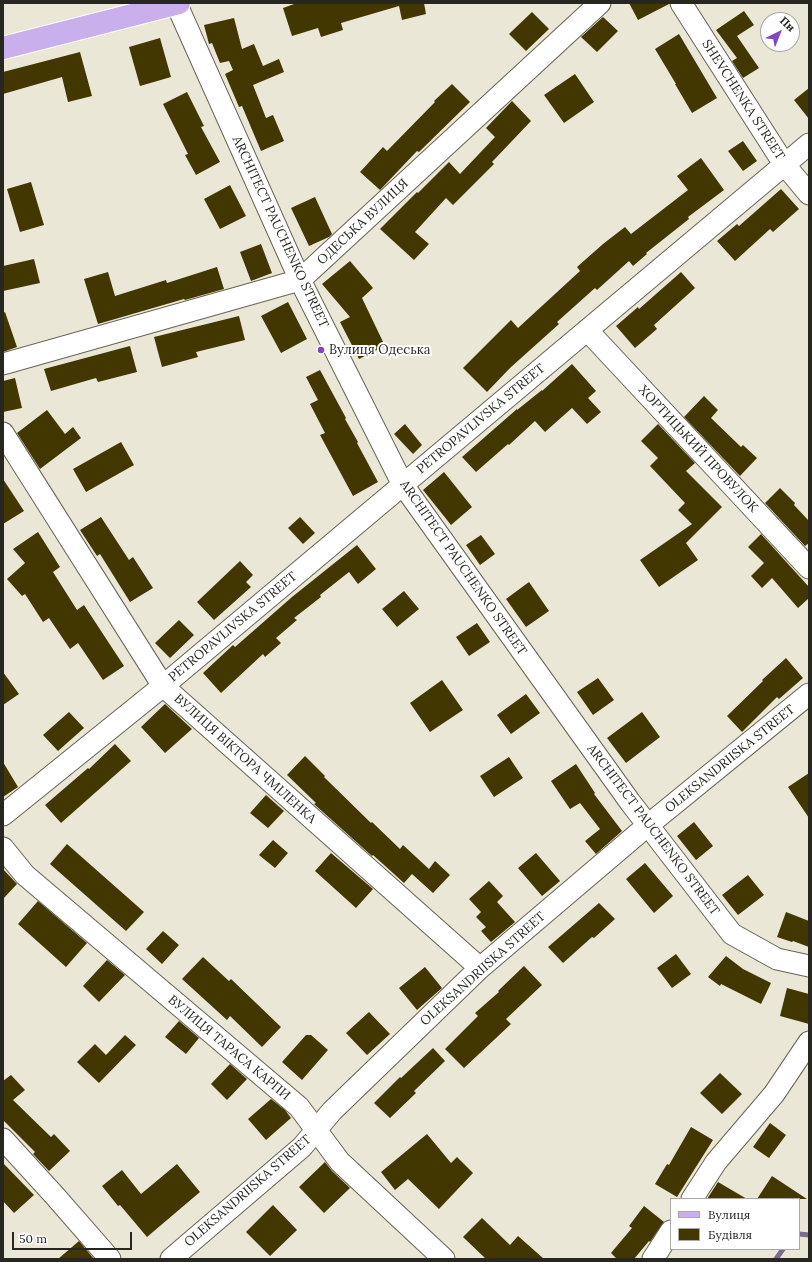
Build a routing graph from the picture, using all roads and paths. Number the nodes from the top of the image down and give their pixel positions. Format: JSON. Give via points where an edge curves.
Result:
{"nodes":[{"id":1,"x":177,"y":3,"type":"edge"},
{"id":2,"x":600,"y":3,"type":"edge"},
{"id":3,"x":681,"y":3,"type":"edge"},
{"id":4,"x":3,"y":48,"type":"edge"},
{"id":5,"x":809,"y":144,"type":"edge"},
{"id":6,"x":784,"y":164,"type":"junction"},
{"id":7,"x":809,"y":194,"type":"edge"},
{"id":8,"x":300,"y":280,"type":"junction"},
{"id":9,"x":587,"y":330,"type":"junction"},
{"id":10,"x":3,"y":364,"type":"edge"},
{"id":11,"x":3,"y":432,"type":"edge"},
{"id":12,"x":403,"y":485,"type":"junction"},
{"id":13,"x":809,"y":568,"type":"edge"},
{"id":14,"x":163,"y":686,"type":"junction"},
{"id":15,"x":809,"y":694,"type":"edge"},
{"id":16,"x":3,"y":815,"type":"edge"},
{"id":17,"x":647,"y":826,"type":"junction"},
{"id":18,"x":3,"y":848,"type":"edge"},
{"id":19,"x":809,"y":966,"type":"edge"},
{"id":20,"x":480,"y":968,"type":"junction"},
{"id":21,"x":809,"y":1042,"type":"edge"},
{"id":22,"x":316,"y":1130,"type":"junction"},
{"id":23,"x":3,"y":1139,"type":"edge"},
{"id":24,"x":693,"y":1198,"type":"edge"},
{"id":25,"x":670,"y":1233,"type":"edge"},
{"id":26,"x":110,"y":1259,"type":"edge"},
{"id":27,"x":171,"y":1259,"type":"edge"},
{"id":28,"x":444,"y":1259,"type":"edge"},
{"id":29,"x":653,"y":1259,"type":"edge"}],
"edges":[{"from":1,"to":4,"type":"main road"},
{"from":1,"to":8,"type":"street","name":"ARCHITECT PAUCHENKO STREET"},
{"from":2,"to":8,"type":"street","name":"ОДЕСЬКА ВУЛИЦЯ"},
{"from":3,"to":6,"type":"street","name":"SHEVCHENKA STREET"},
{"from":5,"to":6,"type":"street","name":"PETROPAVLIVSKA STREET"},
{"from":6,"to":7,"type":"street","name":"SHEVCHENKA STREET"},
{"from":6,"to":9,"type":"street","name":"PETROPAVLIVSKA STREET"},
{"from":8,"to":10,"type":"street","name":"ОДЕСЬКА ВУЛИЦЯ"},
{"from":8,"to":12,"type":"street","name":"ARCHITECT PAUCHENKO STREET"},
{"from":9,"to":12,"type":"street","name":"PETROPAVLIVSKA STREET"},
{"from":9,"to":13,"type":"street","name":"ХОРТИЦЬКИЙ ПРОВУЛОК"},
{"from":11,"to":14,"type":"street","name":"ВУЛИЦЯ ВІКТОРА ЧМІЛЕНКА"},
{"from":12,"to":14,"type":"street","name":"PETROPAVLIVSKA STREET"},
{"from":12,"to":17,"type":"street","name":"ARCHITECT PAUCHENKO STREET"},
{"from":14,"to":16,"type":"street","name":"PETROPAVLIVSKA STREET"},
{"from":14,"to":20,"type":"street","name":"ВУЛИЦЯ ВІКТОРА ЧМІЛЕНКА"},
{"from":15,"to":17,"type":"street","name":"OLEKSANDRIISKA STREET"},
{"from":17,"to":19,"type":"street","name":"ARCHITECT PAUCHENKO STREET","via":[[732,934],[777,959]]},
{"from":17,"to":20,"type":"street","name":"OLEKSANDRIISKA STREET"},
{"from":18,"to":22,"type":"street","name":"ВУЛИЦЯ ТАРАСА КАРПИ","via":[[26,875],[299,1107]]},
{"from":20,"to":22,"type":"street","name":"OLEKSANDRIISKA STREET","via":[[332,1111]]},
{"from":21,"to":24,"type":"street","via":[[774,1094],[716,1162]]},
{"from":22,"to":27,"type":"street","name":"OLEKSANDRIISKA STREET","via":[[302,1147]]},
{"from":22,"to":28,"type":"street","name":"ВУЛИЦЯ ТАРАСА КАРПИ","via":[[340,1162]]},
{"from":23,"to":26,"type":"street"},
{"from":25,"to":29,"type":"street"}]}
